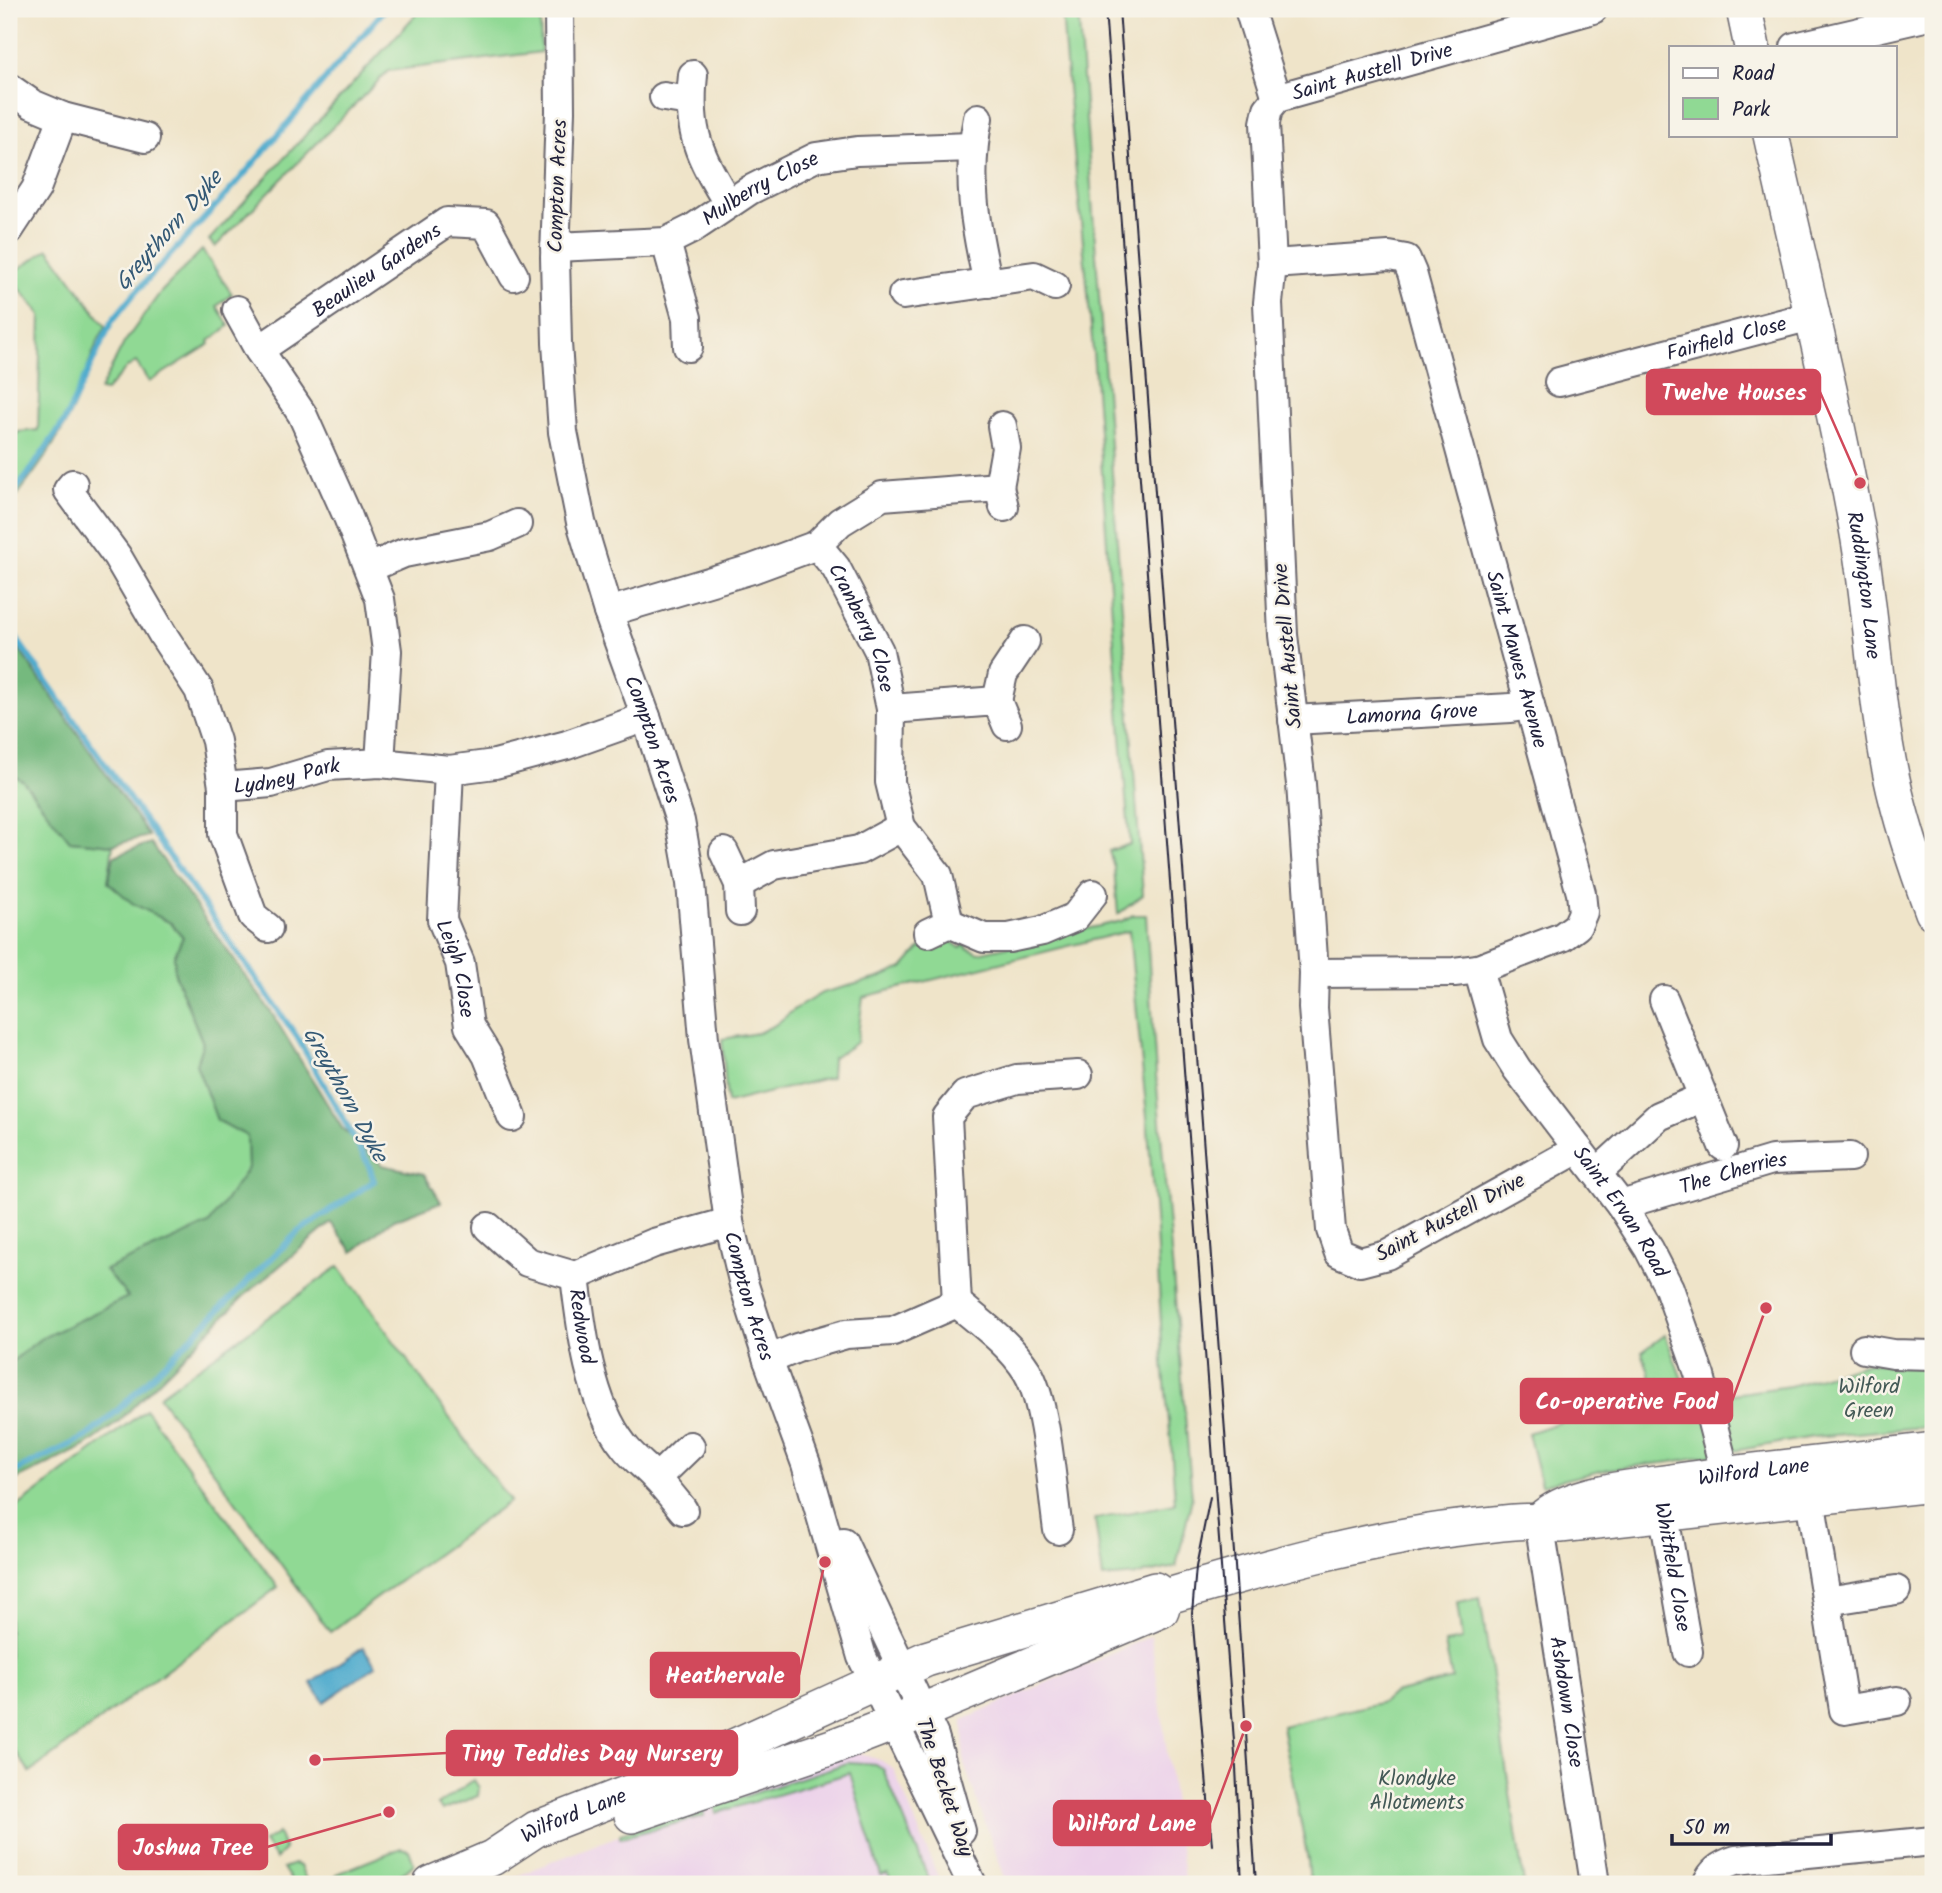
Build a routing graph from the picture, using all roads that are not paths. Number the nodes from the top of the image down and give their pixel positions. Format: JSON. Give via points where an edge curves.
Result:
{"nodes":[{"id":1,"x":559,"y":9,"type":"edge"},
{"id":2,"x":1249,"y":9,"type":"edge"},
{"id":3,"x":1594,"y":9,"type":"edge"},
{"id":4,"x":1744,"y":9,"type":"edge"},
{"id":5,"x":1933,"y":15,"type":"edge"},
{"id":6,"x":1752,"y":46,"type":"edge"},
{"id":7,"x":1799,"y":46,"type":"edge"},
{"id":8,"x":9,"y":88,"type":"edge"},
{"id":9,"x":682,"y":91,"type":"dead end"},
{"id":10,"x":1277,"y":98,"type":"junction"},
{"id":11,"x":63,"y":117,"type":"junction"},
{"id":12,"x":978,"y":118,"type":"dead end"},
{"id":13,"x":1772,"y":136,"type":"edge"},
{"id":14,"x":145,"y":138,"type":"dead end"},
{"id":15,"x":972,"y":146,"type":"junction"},
{"id":16,"x":728,"y":203,"type":"junction"},
{"id":17,"x":14,"y":237,"type":"edge"},
{"id":18,"x":666,"y":242,"type":"junction"},
{"id":19,"x":555,"y":247,"type":"junction"},
{"id":20,"x":1272,"y":264,"type":"junction"},
{"id":21,"x":514,"y":276,"type":"dead end"},
{"id":22,"x":988,"y":283,"type":"junction"},
{"id":23,"x":1055,"y":286,"type":"dead end"},
{"id":24,"x":903,"y":295,"type":"dead end"},
{"id":25,"x":237,"y":310,"type":"dead end"},
{"id":26,"x":1811,"y":316,"type":"junction"},
{"id":27,"x":688,"y":347,"type":"dead end"},
{"id":28,"x":259,"y":350,"type":"junction"},
{"id":29,"x":1559,"y":382,"type":"dead end"},
{"id":30,"x":1002,"y":426,"type":"dead end"},
{"id":31,"x":62,"y":488,"type":"dead end"},
{"id":32,"x":517,"y":524,"type":"dead end"},
{"id":33,"x":817,"y":545,"type":"junction"},
{"id":34,"x":369,"y":568,"type":"junction"},
{"id":35,"x":608,"y":612,"type":"junction"},
{"id":36,"x":1025,"y":641,"type":"dead end"},
{"id":37,"x":1530,"y":705,"type":"junction"},
{"id":38,"x":891,"y":709,"type":"junction"},
{"id":39,"x":646,"y":718,"type":"junction"},
{"id":40,"x":1293,"y":720,"type":"junction"},
{"id":41,"x":380,"y":763,"type":"junction"},
{"id":42,"x":449,"y":770,"type":"junction"},
{"id":43,"x":223,"y":787,"type":"junction"},
{"id":44,"x":901,"y":827,"type":"junction"},
{"id":45,"x":724,"y":852,"type":"dead end"},
{"id":46,"x":1093,"y":894,"type":"dead end"},
{"id":47,"x":1933,"y":912,"type":"edge"},
{"id":48,"x":268,"y":928,"type":"dead end"},
{"id":49,"x":1478,"y":969,"type":"junction"},
{"id":50,"x":1314,"y":973,"type":"junction"},
{"id":51,"x":1664,"y":1000,"type":"dead end"},
{"id":52,"x":1078,"y":1075,"type":"dead end"},
{"id":53,"x":1703,"y":1097,"type":"junction"},
{"id":54,"x":517,"y":1121,"type":"dead end"},
{"id":55,"x":1723,"y":1146,"type":"dead end"},
{"id":56,"x":1578,"y":1149,"type":"junction"},
{"id":57,"x":1850,"y":1157,"type":"dead end"},
{"id":58,"x":1597,"y":1173,"type":"junction"},
{"id":59,"x":1621,"y":1205,"type":"junction"},
{"id":60,"x":729,"y":1222,"type":"junction"},
{"id":61,"x":488,"y":1227,"type":"dead end"},
{"id":62,"x":575,"y":1276,"type":"junction"},
{"id":63,"x":957,"y":1303,"type":"junction"},
{"id":64,"x":1864,"y":1349,"type":"dead end"},
{"id":65,"x":1933,"y":1355,"type":"edge"},
{"id":66,"x":768,"y":1360,"type":"junction"},
{"id":67,"x":691,"y":1446,"type":"dead end"},
{"id":68,"x":1933,"y":1450,"type":"edge"},
{"id":69,"x":1805,"y":1464,"type":"junction"},
{"id":70,"x":657,"y":1478,"type":"junction"},
{"id":71,"x":1933,"y":1484,"type":"edge"},
{"id":72,"x":1730,"y":1490,"type":"junction"},
{"id":73,"x":1810,"y":1498,"type":"junction"},
{"id":74,"x":1661,"y":1499,"type":"junction"},
{"id":75,"x":683,"y":1510,"type":"dead end"},
{"id":76,"x":1539,"y":1520,"type":"junction"},
{"id":77,"x":1058,"y":1530,"type":"dead end"},
{"id":78,"x":1896,"y":1590,"type":"dead end"},
{"id":79,"x":1165,"y":1597,"type":"junction"},
{"id":80,"x":1827,"y":1601,"type":"junction"},
{"id":81,"x":1688,"y":1652,"type":"dead end"},
{"id":82,"x":898,"y":1696,"type":"junction"},
{"id":83,"x":1897,"y":1701,"type":"dead end"},
{"id":84,"x":1933,"y":1841,"type":"edge"},
{"id":85,"x":485,"y":1869,"type":"edge"},
{"id":86,"x":431,"y":1884,"type":"edge"},
{"id":87,"x":974,"y":1884,"type":"edge"},
{"id":88,"x":1595,"y":1884,"type":"edge"},
{"id":89,"x":1707,"y":1884,"type":"edge"}],
"edges":[{"from":1,"to":19,"type":"street","name":"Compton Acres"},
{"from":2,"to":10,"type":"street"},
{"from":3,"to":10,"type":"street","name":"Saint Austell Drive"},
{"from":4,"to":6,"type":"main road"},
{"from":5,"to":7,"type":"street"},
{"from":8,"to":11,"type":"street"},
{"from":9,"to":16,"type":"street","via":[[698,150]]},
{"from":10,"to":20,"type":"street","name":"Saint Austell Drive","via":[[1265,123]]},
{"from":11,"to":14,"type":"street"},
{"from":11,"to":17,"type":"street"},
{"from":12,"to":15,"type":"street"},
{"from":13,"to":26,"type":"main road","name":"Ruddington Lane"},
{"from":15,"to":16,"type":"street","name":"Mulberry Close","via":[[857,150],[816,158]]},
{"from":15,"to":22,"type":"street","via":[[975,226]]},
{"from":16,"to":18,"type":"street","name":"Mulberry Close"},
{"from":18,"to":19,"type":"street","name":"Mulberry Close"},
{"from":18,"to":27,"type":"street","via":[[687,318]]},
{"from":19,"to":35,"type":"street","name":"Compton Acres","via":[[563,432],[581,522]]},
{"from":20,"to":37,"type":"street","name":"Saint Mawes Avenue","via":[[1389,256],[1406,259]]},
{"from":20,"to":40,"type":"street","name":"Saint Austell Drive","via":[[1268,303],[1278,556]]},
{"from":21,"to":28,"type":"street","name":"Beaulieu Gardens","via":[[486,224],[447,222]]},
{"from":22,"to":23,"type":"street","via":[[1034,276]]},
{"from":22,"to":24,"type":"street"},
{"from":25,"to":28,"type":"street"},
{"from":26,"to":29,"type":"street","name":"Fairfield Close"},
{"from":26,"to":47,"type":"main road","name":"Ruddington Lane","via":[[1857,527],[1891,774]]},
{"from":28,"to":34,"type":"street","via":[[302,414]]},
{"from":30,"to":33,"type":"street","via":[[1006,448],[1002,497],[882,496],[840,522]]},
{"from":31,"to":43,"type":"street","name":"Lydney Park","via":[[117,556],[199,690],[216,741]]},
{"from":32,"to":34,"type":"street","via":[[489,536],[404,553]]},
{"from":33,"to":35,"type":"street","name":"Cranberry Close"},
{"from":33,"to":38,"type":"street","name":"Cranberry Close","via":[[836,568],[879,651]]},
{"from":34,"to":41,"type":"street","via":[[380,599],[387,651]]},
{"from":35,"to":39,"type":"street","name":"Compton Acres"},
{"from":36,"to":38,"type":"street","via":[[1003,674],[1002,713]]},
{"from":37,"to":40,"type":"street","name":"Lamorna Grove"},
{"from":37,"to":49,"type":"street","name":"Saint Mawes Avenue","via":[[1583,912],[1577,926],[1562,937]]},
{"from":38,"to":44,"type":"street","name":"Cranberry Close","via":[[890,782]]},
{"from":39,"to":42,"type":"street","name":"Lydney Park","via":[[567,745],[495,764]]},
{"from":39,"to":60,"type":"street","name":"Compton Acres","via":[[680,821],[691,883],[704,1039]]},
{"from":40,"to":50,"type":"street","name":"Saint Austell Drive"},
{"from":41,"to":42,"type":"street","name":"Lydney Park"},
{"from":41,"to":43,"type":"street","name":"Lydney Park","via":[[328,766],[271,783]]},
{"from":42,"to":54,"type":"street","name":"Leigh Close","via":[[442,920],[460,963],[469,1026]]},
{"from":43,"to":48,"type":"street","via":[[223,834],[253,916]]},
{"from":44,"to":45,"type":"street","via":[[859,850],[774,865],[739,898]]},
{"from":44,"to":46,"type":"street","name":"Cranberry Close","via":[[938,875],[938,928],[1009,938],[1042,931],[1075,917]]},
{"from":49,"to":50,"type":"street","name":"Saint Mawes Avenue"},
{"from":49,"to":56,"type":"street","name":"Saint Ervan Road","via":[[1498,1039]]},
{"from":50,"to":56,"type":"street","name":"Saint Austell Drive","via":[[1331,1230],[1339,1253],[1360,1262],[1387,1255]]},
{"from":51,"to":53,"type":"street"},
{"from":52,"to":63,"type":"street","via":[[1017,1079],[965,1095],[947,1117]]},
{"from":53,"to":55,"type":"street"},
{"from":53,"to":58,"type":"street","via":[[1659,1116]]},
{"from":56,"to":58,"type":"street","name":"Saint Ervan Road"},
{"from":57,"to":59,"type":"street","name":"The Cherries","via":[[1772,1160]]},
{"from":58,"to":59,"type":"street","name":"Saint Ervan Road"},
{"from":59,"to":72,"type":"street","name":"Saint Ervan Road","via":[[1649,1248],[1681,1318]]},
{"from":60,"to":62,"type":"street","name":"Redwood","via":[[654,1243]]},
{"from":60,"to":66,"type":"street","name":"Compton Acres"},
{"from":61,"to":62,"type":"street","via":[[527,1262]]},
{"from":62,"to":70,"type":"street","name":"Redwood","via":[[587,1356],[608,1421],[623,1445]]},
{"from":63,"to":66,"type":"street","via":[[893,1331],[846,1334]]},
{"from":63,"to":77,"type":"street","via":[[1001,1340],[1029,1374],[1040,1404]]},
{"from":64,"to":65,"type":"street"},
{"from":66,"to":82,"type":"street","name":"Compton Acres","via":[[806,1464],[862,1657]]},
{"from":67,"to":70,"type":"street"},
{"from":68,"to":69,"type":"main road","name":"Wilford Lane"},
{"from":69,"to":72,"type":"main road","name":"Wilford Lane"},
{"from":69,"to":73,"type":"street"},
{"from":70,"to":75,"type":"street","name":"Redwood"},
{"from":71,"to":73,"type":"main road","name":"Wilford Lane"},
{"from":72,"to":73,"type":"main road","name":"Wilford Lane"},
{"from":72,"to":74,"type":"main road","name":"Wilford Lane"},
{"from":73,"to":80,"type":"street"},
{"from":74,"to":76,"type":"main road","name":"Wilford Lane","via":[[1586,1498],[1553,1509]]},
{"from":74,"to":81,"type":"street","name":"Whitfield Close"},
{"from":76,"to":79,"type":"main road","name":"Wilford Lane","via":[[1391,1538]]},
{"from":76,"to":88,"type":"street","name":"Ashdown Close"},
{"from":78,"to":80,"type":"street"},
{"from":79,"to":82,"type":"main road","name":"Wilford Lane","via":[[1161,1610],[1120,1628]]},
{"from":79,"to":82,"type":"main road","name":"Wilford Lane","via":[[1155,1590],[926,1659]]},
{"from":80,"to":83,"type":"street","via":[[1844,1710]]},
{"from":82,"to":85,"type":"main road","name":"Wilford Lane"},
{"from":82,"to":85,"type":"main road","name":"Wilford Lane","via":[[536,1829]]},
{"from":82,"to":87,"type":"street","name":"The Becket Way","via":[[934,1737]]},
{"from":84,"to":89,"type":"street","via":[[1736,1860],[1717,1869]]},
{"from":85,"to":86,"type":"main road","name":"Wilford Lane"}]}
